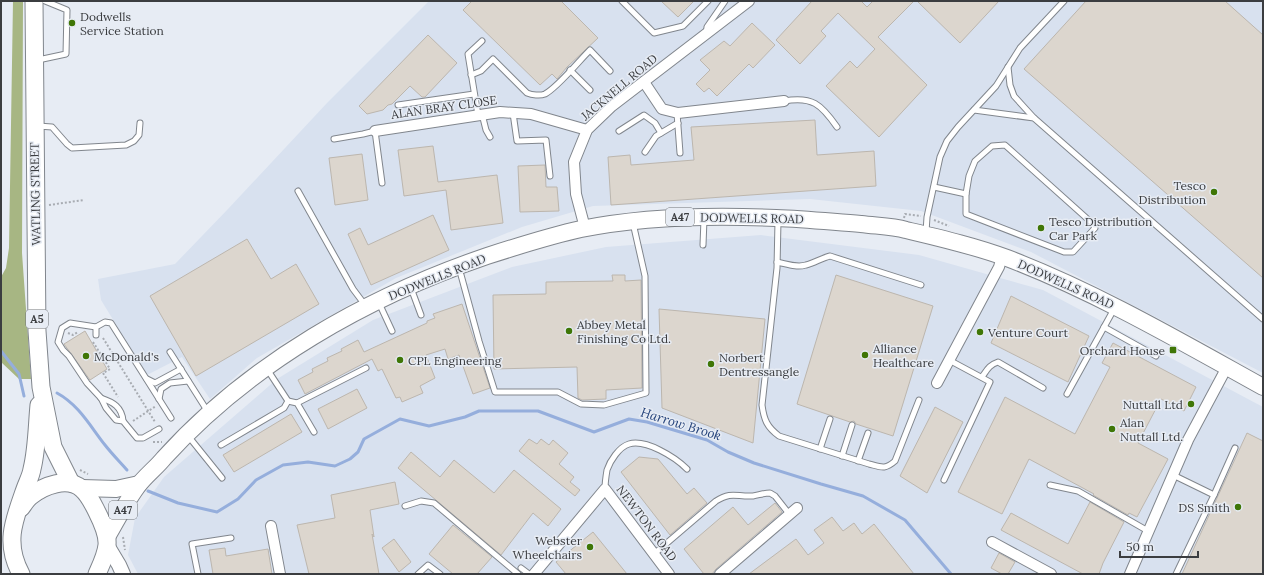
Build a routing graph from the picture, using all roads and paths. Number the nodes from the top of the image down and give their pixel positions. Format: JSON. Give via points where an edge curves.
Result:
{"nodes":[{"id":1,"x":34,"y":1,"type":"edge"},
{"id":2,"x":37,"y":1,"type":"edge"},
{"id":3,"x":45,"y":1,"type":"edge"},
{"id":4,"x":622,"y":1,"type":"edge"},
{"id":5,"x":708,"y":1,"type":"edge"},
{"id":6,"x":725,"y":1,"type":"edge"},
{"id":7,"x":749,"y":1,"type":"edge"},
{"id":8,"x":1064,"y":1,"type":"edge"},
{"id":9,"x":706,"y":34,"type":"junction"},
{"id":10,"x":482,"y":41,"type":"dead end"},
{"id":11,"x":34,"y":60,"type":"junction"},
{"id":12,"x":1008,"y":67,"type":"junction"},
{"id":13,"x":570,"y":70,"type":"junction"},
{"id":14,"x":610,"y":71,"type":"dead end"},
{"id":15,"x":471,"y":75,"type":"junction"},
{"id":16,"x":644,"y":82,"type":"junction"},
{"id":17,"x":590,"y":90,"type":"dead end"},
{"id":18,"x":474,"y":94,"type":"junction"},
{"id":19,"x":784,"y":101,"type":"joint"},
{"id":20,"x":398,"y":105,"type":"dead end"},
{"id":21,"x":974,"y":110,"type":"junction"},
{"id":22,"x":512,"y":112,"type":"junction"},
{"id":23,"x":480,"y":115,"type":"junction"},
{"id":24,"x":678,"y":118,"type":"junction"},
{"id":25,"x":1034,"y":118,"type":"junction"},
{"id":26,"x":140,"y":123,"type":"dead end"},
{"id":27,"x":35,"y":126,"type":"junction"},
{"id":28,"x":838,"y":127,"type":"dead end"},
{"id":29,"x":375,"y":130,"type":"junction"},
{"id":30,"x":587,"y":130,"type":"junction"},
{"id":31,"x":618,"y":131,"type":"dead end"},
{"id":32,"x":661,"y":133,"type":"junction"},
{"id":33,"x":490,"y":137,"type":"dead end"},
{"id":34,"x":334,"y":139,"type":"dead end"},
{"id":35,"x":645,"y":152,"type":"dead end"},
{"id":36,"x":680,"y":154,"type":"dead end"},
{"id":37,"x":550,"y":176,"type":"dead end"},
{"id":38,"x":382,"y":183,"type":"dead end"},
{"id":39,"x":934,"y":187,"type":"junction"},
{"id":40,"x":298,"y":191,"type":"dead end"},
{"id":41,"x":966,"y":194,"type":"junction"},
{"id":42,"x":84,"y":200,"type":"dead end"},
{"id":43,"x":36,"y":206,"type":"junction"},
{"id":44,"x":705,"y":216,"type":"junction"},
{"id":45,"x":779,"y":218,"type":"junction"},
{"id":46,"x":633,"y":222,"type":"junction"},
{"id":47,"x":584,"y":228,"type":"junction"},
{"id":48,"x":926,"y":235,"type":"junction"},
{"id":49,"x":703,"y":245,"type":"dead end"},
{"id":50,"x":1002,"y":256,"type":"junction"},
{"id":51,"x":777,"y":262,"type":"junction"},
{"id":52,"x":457,"y":267,"type":"junction"},
{"id":53,"x":921,"y":285,"type":"dead end"},
{"id":54,"x":410,"y":286,"type":"junction"},
{"id":55,"x":372,"y":304,"type":"junction"},
{"id":56,"x":1115,"y":306,"type":"junction"},
{"id":57,"x":421,"y":315,"type":"dead end"},
{"id":58,"x":1263,"y":319,"type":"edge"},
{"id":59,"x":96,"y":327,"type":"junction"},
{"id":60,"x":1104,"y":328,"type":"junction"},
{"id":61,"x":79,"y":331,"type":"dead end"},
{"id":62,"x":392,"y":331,"type":"dead end"},
{"id":63,"x":73,"y":335,"type":"dead end"},
{"id":64,"x":96,"y":335,"type":"dead end"},
{"id":65,"x":103,"y":338,"type":"dead end"},
{"id":66,"x":92,"y":340,"type":"dead end"},
{"id":67,"x":170,"y":352,"type":"dead end"},
{"id":68,"x":1156,"y":356,"type":"dead end"},
{"id":69,"x":949,"y":360,"type":"junction"},
{"id":70,"x":1227,"y":367,"type":"junction"},
{"id":71,"x":267,"y":368,"type":"junction"},
{"id":72,"x":366,"y":368,"type":"dead end"},
{"id":73,"x":181,"y":369,"type":"junction"},
{"id":74,"x":146,"y":378,"type":"junction"},
{"id":75,"x":982,"y":378,"type":"junction"},
{"id":76,"x":188,"y":381,"type":"junction"},
{"id":77,"x":937,"y":383,"type":"dead end"},
{"id":78,"x":41,"y":387,"type":"junction"},
{"id":79,"x":1263,"y":387,"type":"edge"},
{"id":80,"x":1043,"y":388,"type":"dead end"},
{"id":81,"x":1067,"y":394,"type":"dead end"},
{"id":82,"x":101,"y":398,"type":"junction"},
{"id":83,"x":919,"y":400,"type":"dead end"},
{"id":84,"x":160,"y":401,"type":"junction"},
{"id":85,"x":288,"y":401,"type":"junction"},
{"id":86,"x":297,"y":402,"type":"junction"},
{"id":87,"x":122,"y":403,"type":"dead end"},
{"id":88,"x":148,"y":411,"type":"junction"},
{"id":89,"x":209,"y":413,"type":"junction"},
{"id":90,"x":171,"y":418,"type":"dead end"},
{"id":91,"x":830,"y":419,"type":"dead end"},
{"id":92,"x":123,"y":421,"type":"junction"},
{"id":93,"x":155,"y":422,"type":"dead end"},
{"id":94,"x":852,"y":425,"type":"dead end"},
{"id":95,"x":159,"y":429,"type":"dead end"},
{"id":96,"x":314,"y":432,"type":"dead end"},
{"id":97,"x":868,"y":433,"type":"dead end"},
{"id":98,"x":186,"y":434,"type":"junction"},
{"id":99,"x":147,"y":436,"type":"junction"},
{"id":100,"x":165,"y":442,"type":"dead end"},
{"id":101,"x":221,"y":445,"type":"dead end"},
{"id":102,"x":1235,"y":448,"type":"dead end"},
{"id":103,"x":820,"y":449,"type":"junction"},
{"id":104,"x":842,"y":456,"type":"junction"},
{"id":105,"x":858,"y":461,"type":"junction"},
{"id":106,"x":76,"y":467,"type":"dead end"},
{"id":107,"x":687,"y":468,"type":"dead end"},
{"id":108,"x":1173,"y":475,"type":"junction"},
{"id":109,"x":222,"y":478,"type":"dead end"},
{"id":110,"x":944,"y":480,"type":"dead end"},
{"id":111,"x":82,"y":483,"type":"junction"},
{"id":112,"x":139,"y":484,"type":"junction"},
{"id":113,"x":1050,"y":485,"type":"dead end"},
{"id":114,"x":605,"y":489,"type":"junction"},
{"id":115,"x":1214,"y":495,"type":"junction"},
{"id":116,"x":405,"y":506,"type":"dead end"},
{"id":117,"x":793,"y":511,"type":"joint"},
{"id":118,"x":17,"y":512,"type":"junction"},
{"id":119,"x":271,"y":526,"type":"dead end"},
{"id":120,"x":1148,"y":531,"type":"junction"},
{"id":121,"x":112,"y":538,"type":"junction"},
{"id":122,"x":231,"y":538,"type":"dead end"},
{"id":123,"x":992,"y":542,"type":"dead end"},
{"id":124,"x":126,"y":552,"type":"dead end"},
{"id":125,"x":654,"y":554,"type":"junction"},
{"id":126,"x":521,"y":568,"type":"dead end"},
{"id":127,"x":21,"y":574,"type":"edge"},
{"id":128,"x":97,"y":574,"type":"edge"},
{"id":129,"x":122,"y":574,"type":"edge"},
{"id":130,"x":198,"y":574,"type":"edge"},
{"id":131,"x":280,"y":574,"type":"edge"},
{"id":132,"x":418,"y":574,"type":"edge"},
{"id":133,"x":440,"y":574,"type":"edge"},
{"id":134,"x":518,"y":574,"type":"edge"},
{"id":135,"x":530,"y":574,"type":"edge"},
{"id":136,"x":534,"y":574,"type":"edge"},
{"id":137,"x":669,"y":574,"type":"edge"},
{"id":138,"x":720,"y":574,"type":"edge"},
{"id":139,"x":1051,"y":574,"type":"edge"},
{"id":140,"x":1130,"y":574,"type":"edge"},
{"id":141,"x":1176,"y":574,"type":"edge"}],
"edges":[{"from":1,"to":2,"type":"lane"},
{"from":1,"to":11,"type":"highway","name":"WATLING STREET","number":"A5"},
{"from":3,"to":11,"type":"lane","via":[[67,10],[66,54]]},
{"from":4,"to":5,"type":"lane","via":[[654,33],[683,26]]},
{"from":6,"to":9,"type":"lane","via":[[707,26]]},
{"from":7,"to":9,"type":"street","name":"JACKNELL ROAD"},
{"from":8,"to":12,"type":"lane","via":[[1020,48]]},
{"from":9,"to":16,"type":"street","name":"JACKNELL ROAD"},
{"from":10,"to":15,"type":"lane","via":[[468,54]]},
{"from":11,"to":27,"type":"highway","name":"WATLING STREET","number":"A5"},
{"from":12,"to":21,"type":"lane","via":[[996,86]]},
{"from":12,"to":25,"type":"lane","via":[[1014,96]]},
{"from":13,"to":14,"type":"lane","via":[[590,50]]},
{"from":13,"to":15,"type":"lane","via":[[544,94],[532,95],[493,59],[481,71]]},
{"from":13,"to":17,"type":"lane"},
{"from":15,"to":18,"type":"lane"},
{"from":16,"to":24,"type":"street","via":[[662,109]]},
{"from":16,"to":30,"type":"street","name":"JACKNELL ROAD","via":[[612,106]]},
{"from":18,"to":20,"type":"lane"},
{"from":18,"to":23,"type":"lane"},
{"from":19,"to":24,"type":"street"},
{"from":19,"to":28,"type":"lane","via":[[808,100],[817,104]]},
{"from":21,"to":25,"type":"lane"},
{"from":21,"to":39,"type":"lane","via":[[947,141],[940,157]]},
{"from":22,"to":23,"type":"street","name":"ALAN BRAY CLOSE"},
{"from":22,"to":30,"type":"street","name":"ALAN BRAY CLOSE","via":[[531,114]]},
{"from":22,"to":37,"type":"lane","via":[[517,141],[546,140]]},
{"from":23,"to":29,"type":"street","name":"ALAN BRAY CLOSE"},
{"from":23,"to":33,"type":"lane"},
{"from":24,"to":32,"type":"lane"},
{"from":24,"to":36,"type":"lane"},
{"from":25,"to":58,"type":"lane"},
{"from":26,"to":27,"type":"lane","via":[[139,135],[126,145],[72,148],[52,128]]},
{"from":27,"to":43,"type":"highway","name":"WATLING STREET","number":"A5"},
{"from":29,"to":34,"type":"lane"},
{"from":29,"to":38,"type":"lane"},
{"from":30,"to":47,"type":"street","name":"JACKNELL ROAD","via":[[574,162],[576,194]]},
{"from":31,"to":32,"type":"lane","via":[[644,115],[655,123]]},
{"from":32,"to":35,"type":"lane"},
{"from":39,"to":41,"type":"lane"},
{"from":39,"to":48,"type":"lane"},
{"from":40,"to":55,"type":"lane","via":[[354,289]]},
{"from":41,"to":41,"type":"lane","via":[[975,161],[992,146],[1005,145],[1095,228],[1073,252],[1064,252],[966,214]]},
{"from":42,"to":43,"type":"path"},
{"from":43,"to":78,"type":"highway","name":"WATLING STREET","number":"A5","via":[[38,369]]},
{"from":44,"to":45,"type":"main road","name":"DODWELLS ROAD","number":"A47"},
{"from":44,"to":46,"type":"main road","name":"DODWELLS ROAD","number":"A47"},
{"from":44,"to":49,"type":"lane"},
{"from":45,"to":48,"type":"main road","name":"DODWELLS ROAD","number":"A47","via":[[902,228]]},
{"from":45,"to":51,"type":"lane"},
{"from":46,"to":47,"type":"main road","name":"DODWELLS ROAD","number":"A47"},
{"from":46,"to":52,"type":"lane","via":[[645,276],[646,393],[604,405],[581,404],[558,392],[495,392]]},
{"from":47,"to":52,"type":"main road","name":"DODWELLS ROAD","number":"A47","via":[[521,245]]},
{"from":48,"to":50,"type":"main road","name":"DODWELLS ROAD","number":"A47"},
{"from":50,"to":56,"type":"main road","name":"DODWELLS ROAD","number":"A47"},
{"from":50,"to":69,"type":"street","via":[[1000,267]]},
{"from":51,"to":53,"type":"lane","via":[[794,266],[806,265],[830,256]]},
{"from":51,"to":103,"type":"lane","via":[[762,405],[765,421],[779,436]]},
{"from":52,"to":54,"type":"main road","name":"DODWELLS ROAD","number":"A47"},
{"from":54,"to":55,"type":"main road","name":"DODWELLS ROAD","number":"A47"},
{"from":54,"to":57,"type":"lane"},
{"from":55,"to":62,"type":"lane"},
{"from":55,"to":71,"type":"main road","name":"DODWELLS ROAD","number":"A47","via":[[316,335]]},
{"from":56,"to":60,"type":"lane"},
{"from":56,"to":70,"type":"main road","name":"DODWELLS ROAD","number":"A47"},
{"from":59,"to":64,"type":"lane"},
{"from":59,"to":74,"type":"lane","via":[[105,322],[111,324]]},
{"from":59,"to":82,"type":"lane","via":[[70,323],[62,328],[58,342],[87,384]]},
{"from":60,"to":68,"type":"lane"},
{"from":60,"to":81,"type":"lane"},
{"from":61,"to":63,"type":"path"},
{"from":65,"to":88,"type":"path"},
{"from":66,"to":87,"type":"path","via":[[110,369],[103,373]]},
{"from":67,"to":73,"type":"lane"},
{"from":69,"to":75,"type":"lane"},
{"from":69,"to":77,"type":"street"},
{"from":70,"to":79,"type":"main road","name":"DODWELLS ROAD","number":"A47"},
{"from":70,"to":108,"type":"street","via":[[1188,440]]},
{"from":71,"to":85,"type":"lane"},
{"from":71,"to":89,"type":"main road","name":"DODWELLS ROAD","number":"A47"},
{"from":72,"to":86,"type":"lane"},
{"from":73,"to":74,"type":"lane","via":[[155,382]]},
{"from":73,"to":76,"type":"lane"},
{"from":74,"to":84,"type":"lane"},
{"from":75,"to":80,"type":"lane","via":[[988,368],[998,362]]},
{"from":75,"to":110,"type":"lane","via":[[990,382]]},
{"from":76,"to":84,"type":"lane","via":[[170,383],[160,389]]},
{"from":76,"to":89,"type":"lane"},
{"from":78,"to":111,"type":"highway","name":"WATLING STREET","number":"A5","via":[[53,447]]},
{"from":78,"to":118,"type":"highway","name":"WATLING STREET","number":"A5","via":[[32,470]]},
{"from":82,"to":92,"type":"lane","via":[[116,420]]},
{"from":82,"to":92,"type":"lane","via":[[112,402],[122,414]]},
{"from":83,"to":105,"type":"lane","via":[[895,461],[884,468]]},
{"from":84,"to":88,"type":"path"},
{"from":84,"to":90,"type":"lane"},
{"from":85,"to":86,"type":"lane"},
{"from":85,"to":101,"type":"lane","via":[[284,408]]},
{"from":86,"to":96,"type":"lane"},
{"from":88,"to":93,"type":"path"},
{"from":88,"to":99,"type":"path","via":[[133,421],[141,433],[144,431]]},
{"from":89,"to":98,"type":"main road","name":"DODWELLS ROAD","number":"A47"},
{"from":91,"to":103,"type":"lane"},
{"from":92,"to":99,"type":"lane","via":[[137,438]]},
{"from":94,"to":104,"type":"lane"},
{"from":95,"to":99,"type":"lane"},
{"from":97,"to":105,"type":"lane"},
{"from":98,"to":109,"type":"lane"},
{"from":98,"to":112,"type":"main road","name":"DODWELLS ROAD","number":"A47"},
{"from":99,"to":100,"type":"path","via":[[151,442]]},
{"from":102,"to":115,"type":"lane"},
{"from":103,"to":104,"type":"lane"},
{"from":104,"to":105,"type":"lane"},
{"from":106,"to":111,"type":"path","via":[[82,471]]},
{"from":107,"to":114,"type":"lane","via":[[666,452],[629,444],[614,458],[607,470]]},
{"from":108,"to":115,"type":"lane"},
{"from":108,"to":120,"type":"street"},
{"from":111,"to":112,"type":"main road","number":"A47","via":[[116,489]]},
{"from":111,"to":118,"type":"highway","via":[[46,486],[31,496]]},
{"from":111,"to":121,"type":"highway","name":"WATLING STREET"},
{"from":112,"to":121,"type":"main road","name":"DODWELLS ROAD","number":"A47"},
{"from":113,"to":120,"type":"lane","via":[[1078,491]]},
{"from":114,"to":125,"type":"street","name":"NEWTON ROAD"},
{"from":114,"to":136,"type":"street"},
{"from":115,"to":141,"type":"lane"},
{"from":116,"to":134,"type":"lane","via":[[421,501],[434,503]]},
{"from":117,"to":125,"type":"lane","via":[[770,493],[754,496],[725,495]]},
{"from":117,"to":138,"type":"street"},
{"from":118,"to":127,"type":"highway","name":"WATLING STREET","via":[[11,540],[13,554]]},
{"from":119,"to":131,"type":"street"},
{"from":120,"to":140,"type":"street"},
{"from":121,"to":124,"type":"path"},
{"from":121,"to":128,"type":"highway"},
{"from":121,"to":129,"type":"main road"},
{"from":122,"to":130,"type":"lane","via":[[192,544]]},
{"from":123,"to":139,"type":"street"},
{"from":125,"to":137,"type":"street","name":"NEWTON ROAD"},
{"from":126,"to":135,"type":"lane"},
{"from":132,"to":133,"type":"lane","via":[[428,565]]}]}
